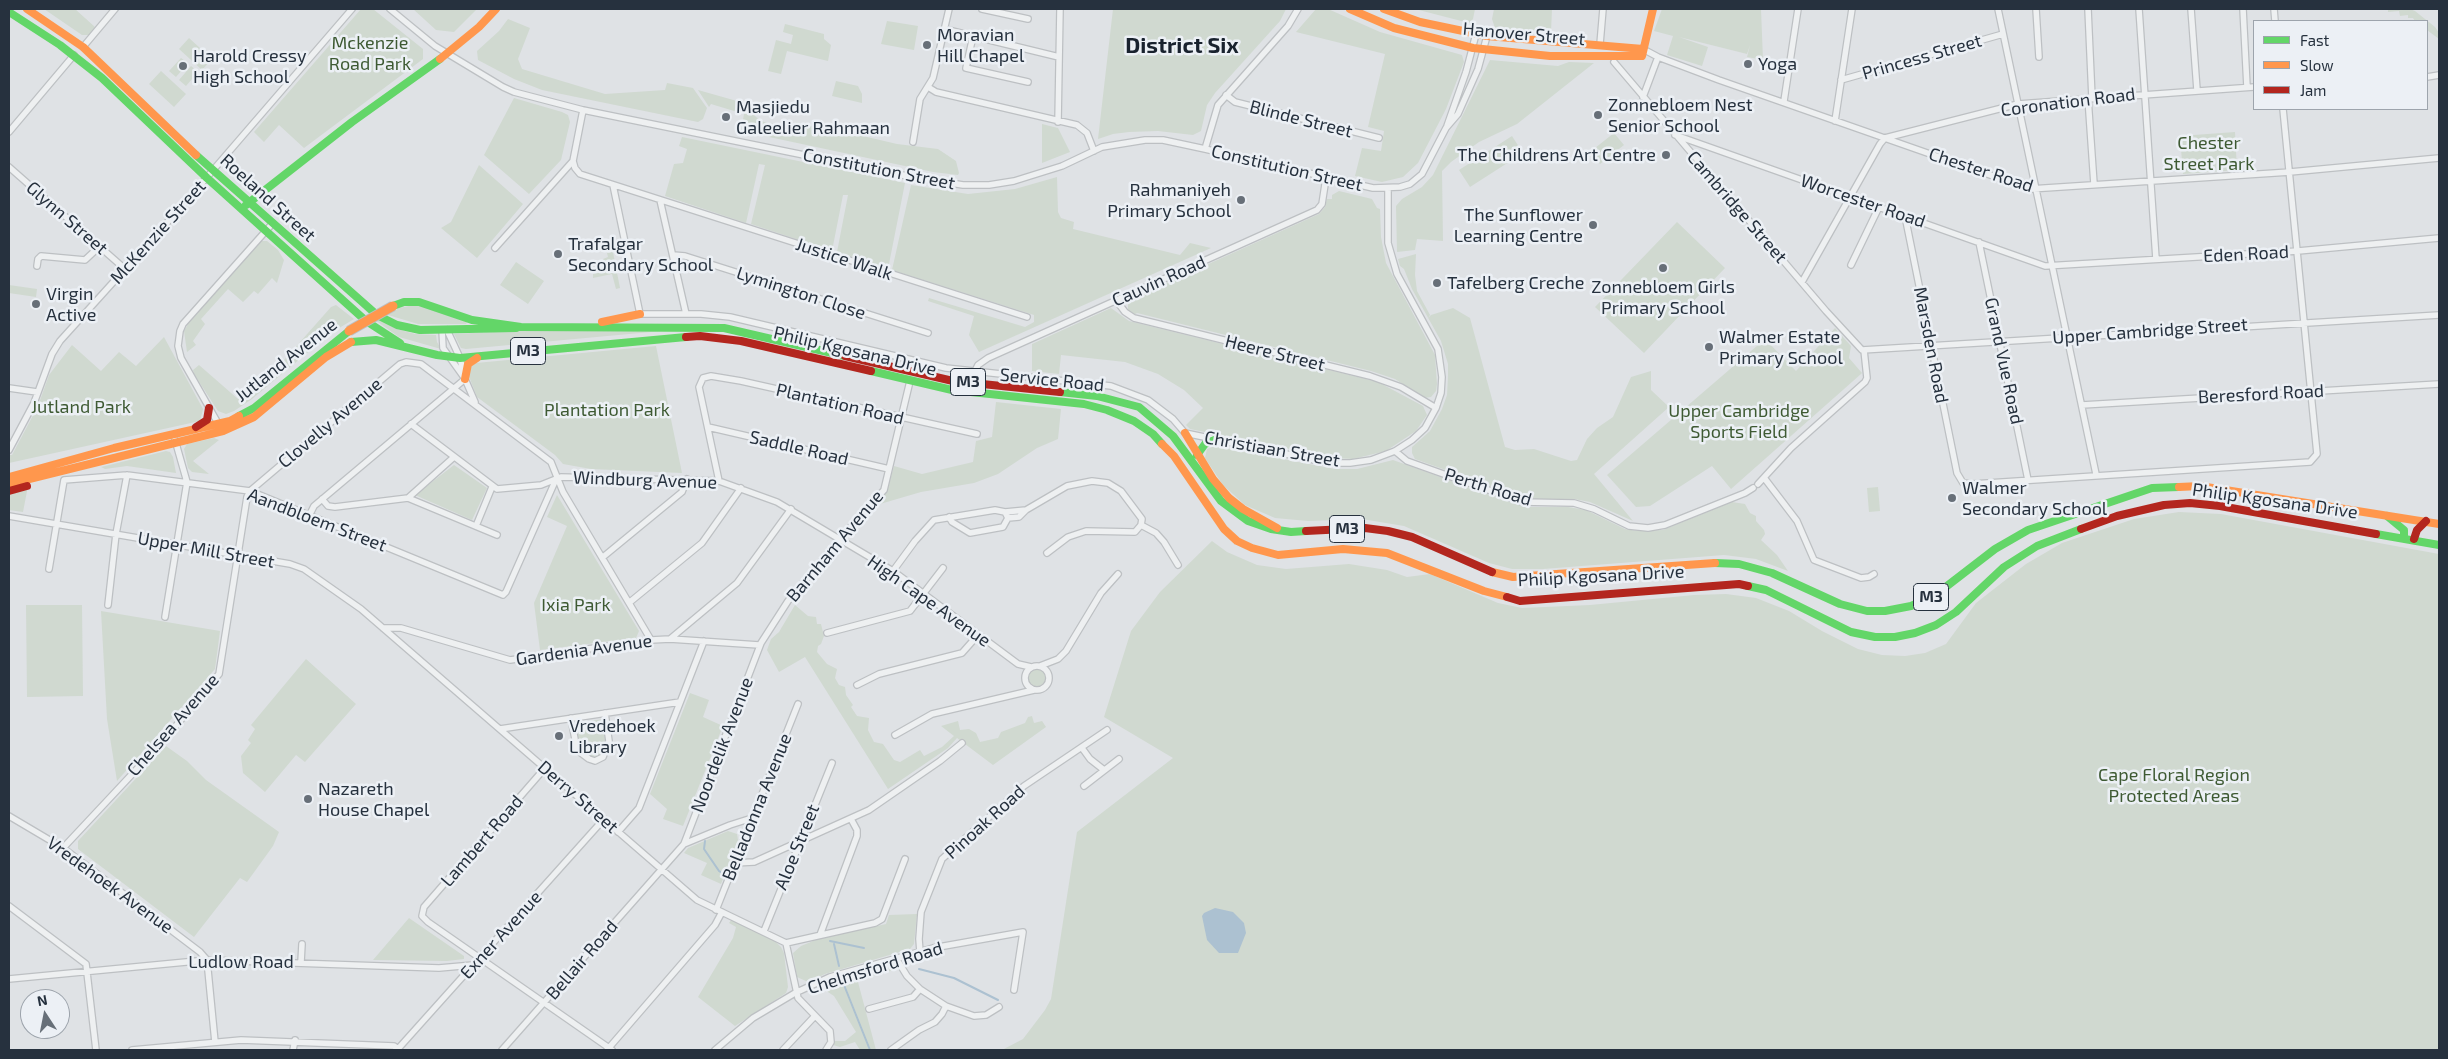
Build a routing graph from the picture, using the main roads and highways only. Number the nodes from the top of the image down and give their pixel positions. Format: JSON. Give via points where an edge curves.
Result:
{"nodes":[{"id":1,"x":27,"y":9,"type":"edge"},
{"id":2,"x":496,"y":9,"type":"edge"},
{"id":3,"x":1350,"y":9,"type":"edge"},
{"id":4,"x":1384,"y":9,"type":"edge"},
{"id":5,"x":1653,"y":9,"type":"edge"},
{"id":6,"x":9,"y":12,"type":"edge"},
{"id":7,"x":1642,"y":52,"type":"junction"},
{"id":8,"x":210,"y":174,"type":"junction"},
{"id":9,"x":245,"y":206,"type":"junction"},
{"id":10,"x":269,"y":227,"type":"junction"},
{"id":11,"x":640,"y":314,"type":"road end"},
{"id":12,"x":578,"y":326,"type":"junction"},
{"id":13,"x":521,"y":327,"type":"junction"},
{"id":14,"x":404,"y":345,"type":"junction"},
{"id":15,"x":480,"y":356,"type":"junction"},
{"id":16,"x":465,"y":379,"type":"road end"},
{"id":17,"x":209,"y":408,"type":"road end"},
{"id":18,"x":221,"y":428,"type":"junction"},
{"id":19,"x":184,"y":432,"type":"junction"},
{"id":20,"x":1185,"y":433,"type":"road end"},
{"id":21,"x":175,"y":439,"type":"junction"},
{"id":22,"x":1217,"y":439,"type":"road end"},
{"id":23,"x":1197,"y":455,"type":"junction"},
{"id":24,"x":46,"y":468,"type":"junction"},
{"id":25,"x":9,"y":471,"type":"edge"},
{"id":26,"x":63,"y":476,"type":"junction"},
{"id":27,"x":9,"y":477,"type":"edge"},
{"id":28,"x":9,"y":484,"type":"edge"},
{"id":29,"x":9,"y":491,"type":"edge"},
{"id":30,"x":2387,"y":516,"type":"junction"},
{"id":31,"x":2426,"y":521,"type":"junction"},
{"id":32,"x":2439,"y":524,"type":"edge"},
{"id":33,"x":1282,"y":531,"type":"junction"},
{"id":34,"x":2404,"y":537,"type":"junction"},
{"id":35,"x":2414,"y":539,"type":"junction"},
{"id":36,"x":2439,"y":545,"type":"edge"}],
"edges":[{"from":1,"to":8,"type":"main road","name":"Roeland Street","via":[[83,47]]},
{"from":2,"to":9,"type":"main road","via":[[448,54],[352,122]]},
{"from":3,"to":7,"type":"main road","name":"Hanover Street","via":[[1394,28],[1473,48],[1550,56]]},
{"from":4,"to":7,"type":"main road","name":"Hanover Street","via":[[1420,22],[1487,36],[1600,44]]},
{"from":5,"to":7,"type":"main road"},
{"from":6,"to":8,"type":"main road","name":"Roeland Street","via":[[74,55]]},
{"from":8,"to":9,"type":"main road","name":"Roeland Street"},
{"from":9,"to":10,"type":"main road","name":"Roeland Street"},
{"from":10,"to":13,"type":"main road","name":"Roeland Street","via":[[377,315],[405,328],[511,330]]},
{"from":10,"to":14,"type":"main road","name":"Roeland Street","via":[[377,330]]},
{"from":11,"to":12,"type":"main road"},
{"from":12,"to":13,"type":"main road","name":"Philip Kgosana Drive","number":"M3"},
{"from":12,"to":33,"type":"main road","name":"Philip Kgosana Drive","number":"M3","via":[[724,328],[953,381],[1097,396],[1125,402],[1145,411],[1173,436],[1228,508],[1248,521]]},
{"from":13,"to":18,"type":"main road","name":"Jutland Avenue","number":"M3","bridge":true,"via":[[475,321],[419,302],[404,302],[349,331],[254,408]]},
{"from":14,"to":15,"type":"main road","name":"Philip Kgosana Drive","number":"M3","via":[[449,357]]},
{"from":14,"to":18,"type":"main road","name":"Jutland Avenue","number":"M3","via":[[366,340],[342,346],[254,417]]},
{"from":15,"to":16,"type":"main road","via":[[468,364]]},
{"from":15,"to":34,"type":"main road","name":"Philip Kgosana Drive","number":"M3","via":[[700,336],[741,341],[952,390],[1084,404],[1121,415],[1144,427],[1165,446],[1224,529],[1237,541],[1252,548],[1278,554],[1343,548],[1387,553],[1484,590],[1520,600],[1739,584],[1766,590],[1851,632],[1875,637],[1915,634],[1936,626],[1956,612],[2004,567],[2037,546],[2117,516],[2164,505],[2220,506]]},
{"from":17,"to":19,"type":"main road","via":[[205,422]]},
{"from":18,"to":19,"type":"main road","name":"Jutland Avenue","number":"M3"},
{"from":18,"to":21,"type":"main road","name":"Jutland Avenue","number":"M3"},
{"from":19,"to":21,"type":"main road","name":"Jutland Avenue","number":"M3"},
{"from":20,"to":23,"type":"main road"},
{"from":21,"to":24,"type":"main road","name":"Jutland Avenue","number":"M3","via":[[114,448]]},
{"from":21,"to":26,"type":"main road","name":"Jutland Avenue","number":"M3"},
{"from":22,"to":23,"type":"main road","via":[[1205,444]]},
{"from":23,"to":33,"type":"main road","via":[[1229,498]]},
{"from":24,"to":25,"type":"main road"},
{"from":24,"to":27,"type":"main road","name":"Jutland Avenue","number":"M3"},
{"from":26,"to":28,"type":"main road","name":"Jutland Avenue","number":"M3"},
{"from":26,"to":29,"type":"main road"},
{"from":30,"to":31,"type":"main road","name":"Philip Kgosana Drive","number":"M3"},
{"from":30,"to":33,"type":"main road","name":"Philip Kgosana Drive","number":"M3","via":[[2200,486],[2152,488],[2028,530],[1995,549],[1934,596],[1911,606],[1886,611],[1867,611],[1840,604],[1772,573],[1739,564],[1513,577],[1486,571],[1418,540],[1388,531],[1365,528]]},
{"from":30,"to":34,"type":"main road","via":[[2404,530]]},
{"from":31,"to":32,"type":"main road","name":"Philip Kgosana Drive","number":"M3"},
{"from":31,"to":35,"type":"main road","via":[[2416,530]]},
{"from":34,"to":35,"type":"main road","name":"Philip Kgosana Drive","number":"M3"},
{"from":35,"to":36,"type":"main road","name":"Philip Kgosana Drive","number":"M3"}]}
